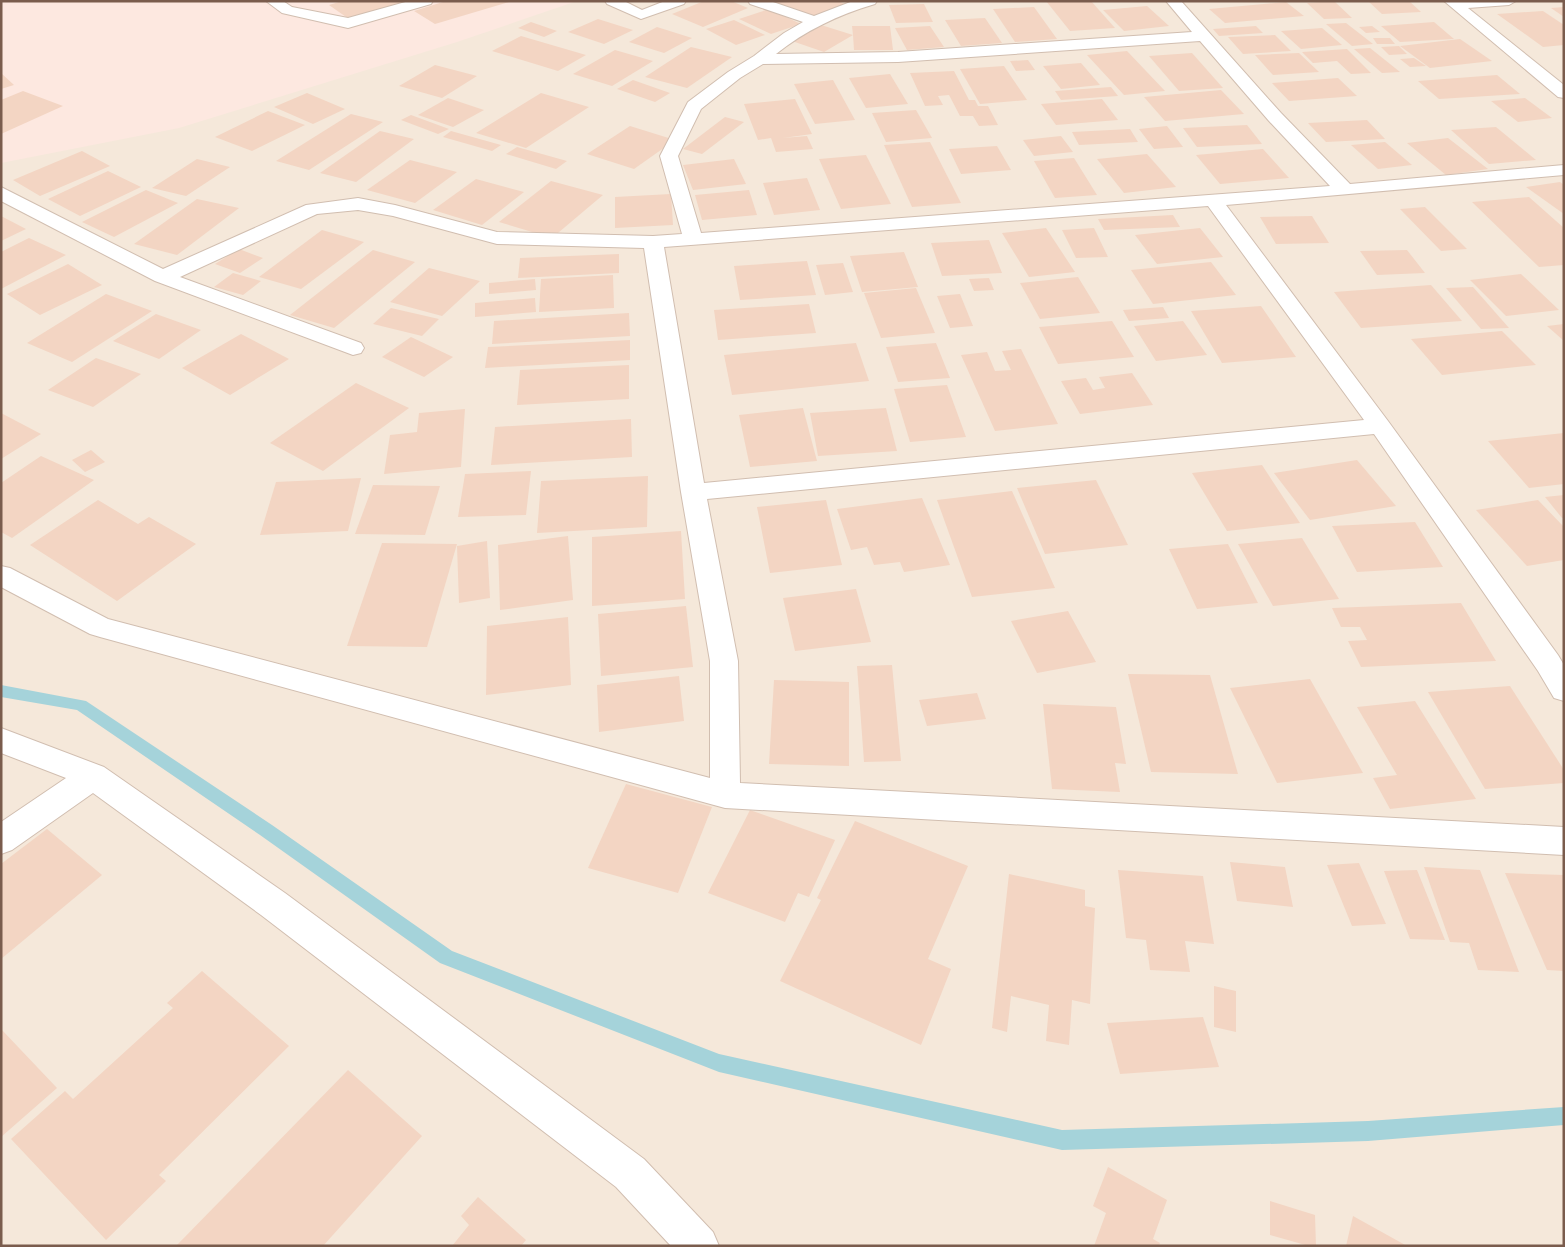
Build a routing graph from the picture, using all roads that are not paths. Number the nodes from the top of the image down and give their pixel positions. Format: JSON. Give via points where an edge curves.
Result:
{"nodes":[{"id":1,"x":273,"y":1,"type":"edge"},
{"id":2,"x":426,"y":1,"type":"edge"},
{"id":3,"x":612,"y":1,"type":"edge"},
{"id":4,"x":679,"y":1,"type":"edge"},
{"id":5,"x":755,"y":1,"type":"edge"},
{"id":6,"x":870,"y":1,"type":"edge"},
{"id":7,"x":1172,"y":1,"type":"edge"},
{"id":8,"x":1509,"y":1,"type":"edge"},
{"id":9,"x":1452,"y":3,"type":"edge"},
{"id":10,"x":815,"y":21,"type":"junction"},
{"id":11,"x":1202,"y":36,"type":"junction"},
{"id":12,"x":760,"y":59,"type":"junction"},
{"id":13,"x":1564,"y":93,"type":"edge"},
{"id":14,"x":1564,"y":170,"type":"edge"},
{"id":15,"x":1345,"y":190,"type":"junction"},
{"id":16,"x":1,"y":193,"type":"edge"},
{"id":17,"x":1212,"y":199,"type":"junction"},
{"id":18,"x":693,"y":239,"type":"junction"},
{"id":19,"x":653,"y":242,"type":"junction"},
{"id":20,"x":162,"y":277,"type":"junction"},
{"id":21,"x":353,"y":348,"type":"dead end"},
{"id":22,"x":1380,"y":426,"type":"junction"},
{"id":23,"x":693,"y":492,"type":"junction"},
{"id":24,"x":1,"y":575,"type":"edge"},
{"id":25,"x":1564,"y":690,"type":"edge"},
{"id":26,"x":1,"y":740,"type":"edge"},
{"id":27,"x":93,"y":776,"type":"junction"},
{"id":28,"x":725,"y":795,"type":"junction"},
{"id":29,"x":1,"y":840,"type":"edge"},
{"id":30,"x":1564,"y":841,"type":"edge"},
{"id":31,"x":699,"y":1246,"type":"edge"}],
"edges":[{"from":1,"to":2,"type":"street","via":[[287,10],[348,23]]},
{"from":3,"to":4,"type":"street","via":[[641,15]]},
{"from":5,"to":10,"type":"street"},
{"from":6,"to":10,"type":"street"},
{"from":7,"to":11,"type":"street"},
{"from":8,"to":9,"type":"street"},
{"from":9,"to":13,"type":"street"},
{"from":10,"to":12,"type":"street"},
{"from":11,"to":12,"type":"street","via":[[898,57]]},
{"from":11,"to":15,"type":"street"},
{"from":12,"to":18,"type":"street","via":[[734,74],[694,106],[668,156]]},
{"from":14,"to":15,"type":"street"},
{"from":15,"to":17,"type":"street"},
{"from":16,"to":20,"type":"street"},
{"from":17,"to":18,"type":"street"},
{"from":17,"to":22,"type":"street"},
{"from":18,"to":19,"type":"street"},
{"from":19,"to":20,"type":"street","via":[[497,238],[358,204],[313,209]]},
{"from":19,"to":23,"type":"street"},
{"from":20,"to":21,"type":"street"},
{"from":22,"to":23,"type":"street"},
{"from":22,"to":25,"type":"street"},
{"from":23,"to":28,"type":"street","via":[[724,661]]},
{"from":24,"to":28,"type":"street","via":[[100,627]]},
{"from":26,"to":27,"type":"street"},
{"from":27,"to":29,"type":"street"},
{"from":27,"to":31,"type":"street","via":[[273,904],[630,1173]]},
{"from":28,"to":30,"type":"street"}]}
